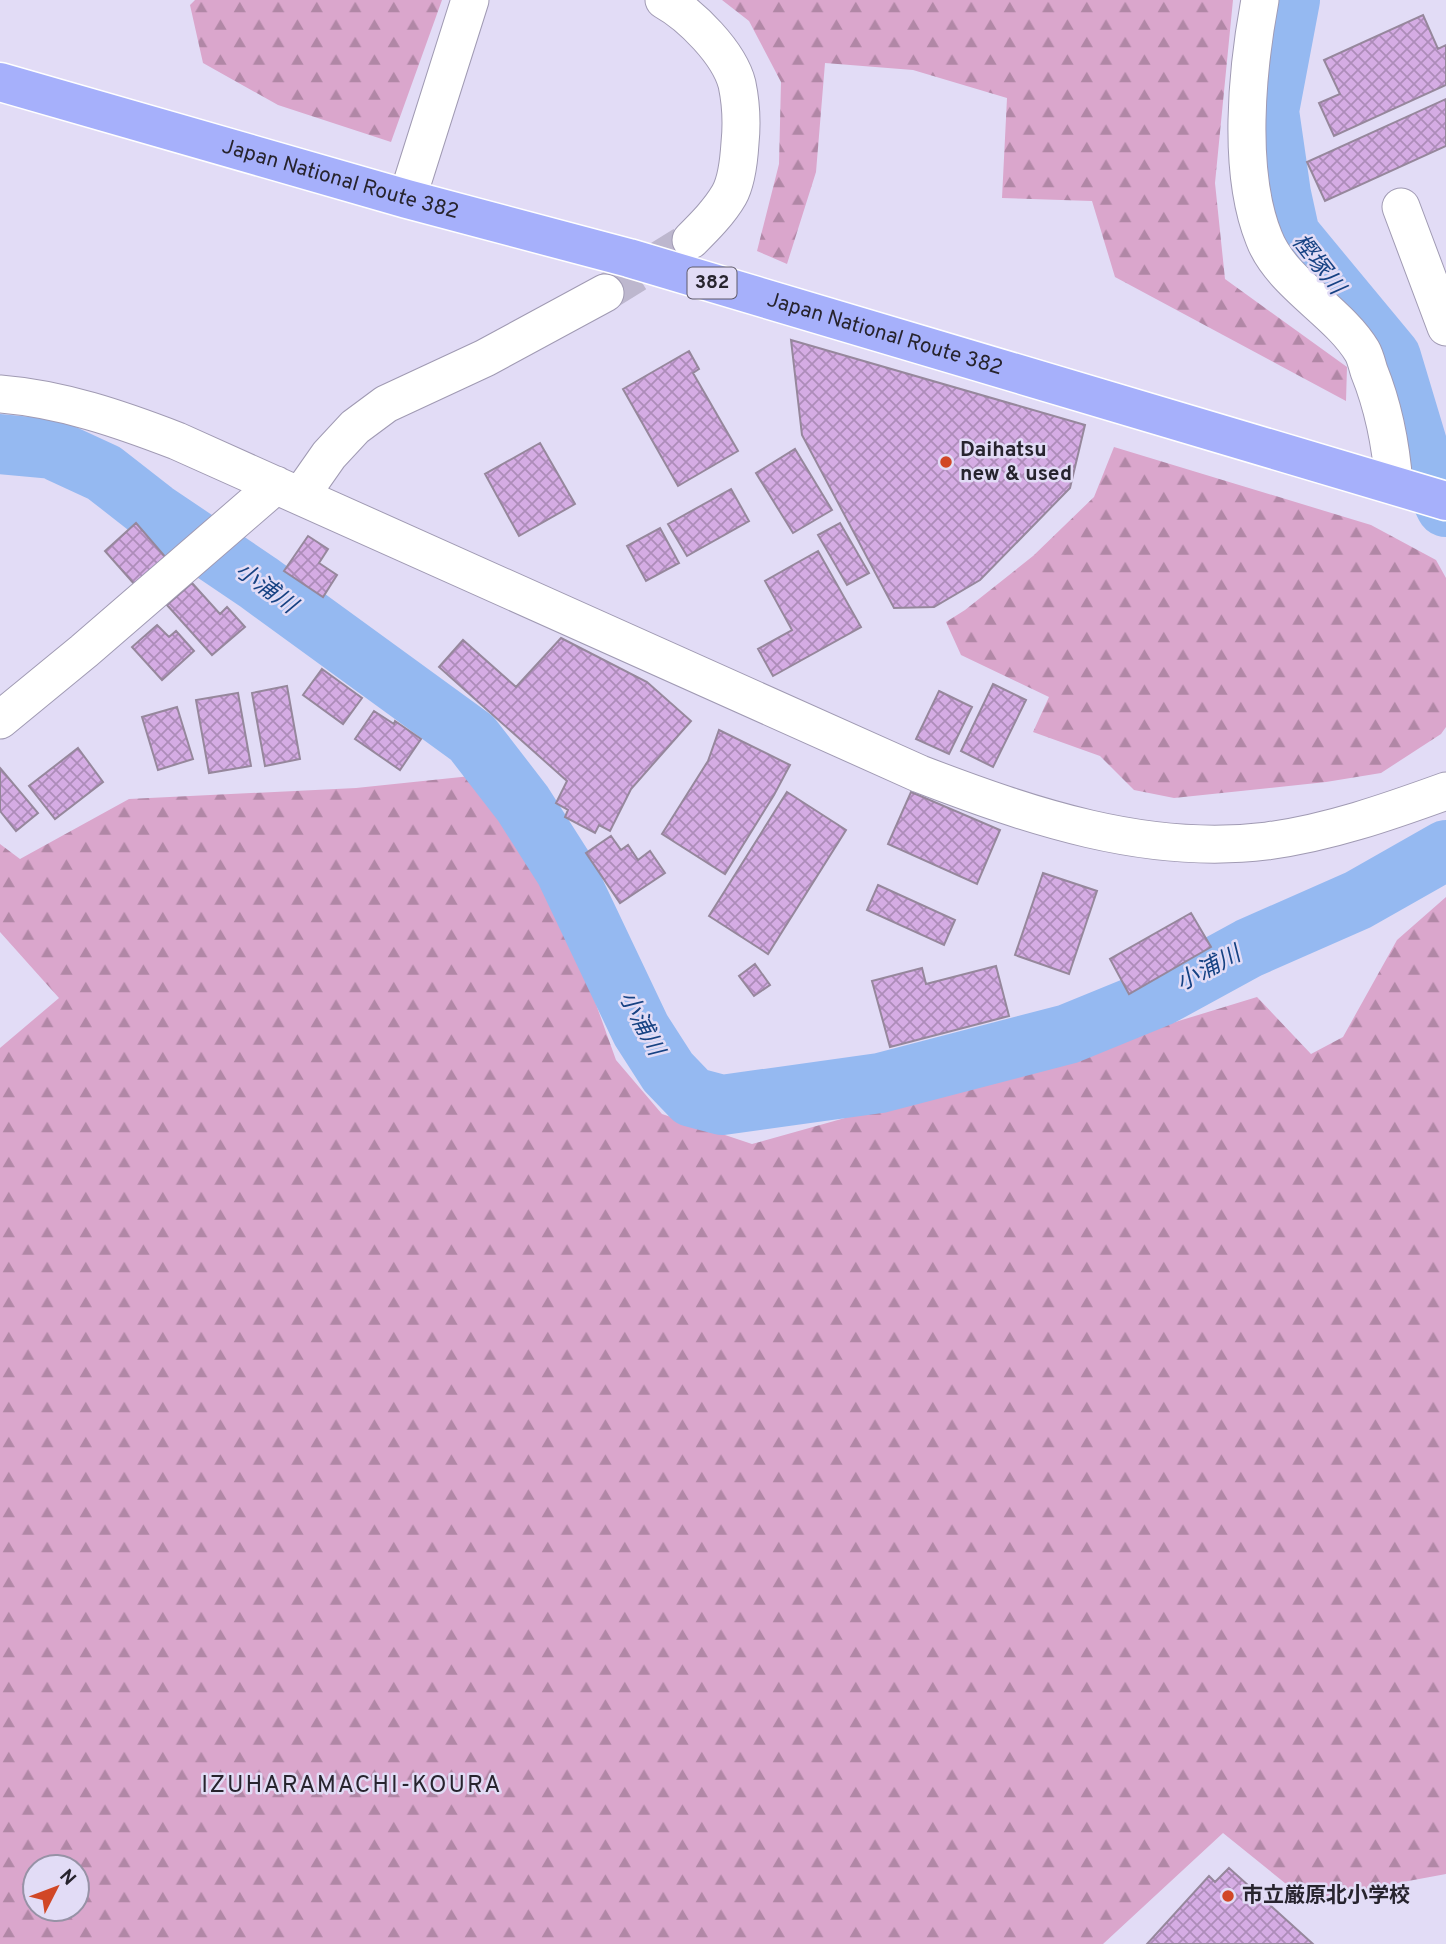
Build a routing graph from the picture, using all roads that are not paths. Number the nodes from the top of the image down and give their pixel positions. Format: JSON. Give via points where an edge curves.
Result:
{"nodes":[{"id":1,"x":470,"y":0,"type":"edge"},
{"id":2,"x":664,"y":0,"type":"edge"},
{"id":3,"x":1260,"y":0,"type":"edge"},
{"id":4,"x":0,"y":82,"type":"edge"},
{"id":5,"x":407,"y":199,"type":"junction"},
{"id":6,"x":1401,"y":207,"type":"dead end"},
{"id":7,"x":691,"y":240,"type":"tunnel mouth"},
{"id":8,"x":605,"y":293,"type":"tunnel mouth"},
{"id":9,"x":1446,"y":327,"type":"edge"},
{"id":10,"x":0,"y":394,"type":"edge"},
{"id":11,"x":288,"y":490,"type":"junction"},
{"id":12,"x":1421,"y":494,"type":"edge"},
{"id":13,"x":0,"y":720,"type":"edge"},
{"id":14,"x":1446,"y":790,"type":"edge"}],
"edges":[{"from":1,"to":5,"type":"street"},
{"from":2,"to":7,"type":"street","via":[[678,8],[720,52],[736,81],[742,120],[730,193]]},
{"from":3,"to":12,"type":"street","via":[[1247,122],[1250,189],[1264,240],[1288,275],[1362,351],[1379,394],[1391,448]]},
{"from":4,"to":5,"type":"highway","name":"Japan National Route 382","number":"382"},
{"from":5,"to":12,"type":"highway","name":"Japan National Route 382","number":"382","via":[[629,258]]},
{"from":6,"to":9,"type":"street"},
{"from":8,"to":11,"type":"street","via":[[485,358],[386,404],[355,426]]},
{"from":10,"to":11,"type":"street","via":[[116,418]]},
{"from":11,"to":13,"type":"street","via":[[225,530]]},
{"from":11,"to":14,"type":"street","via":[[920,774],[1064,823],[1130,839],[1265,841],[1320,831]]}]}
